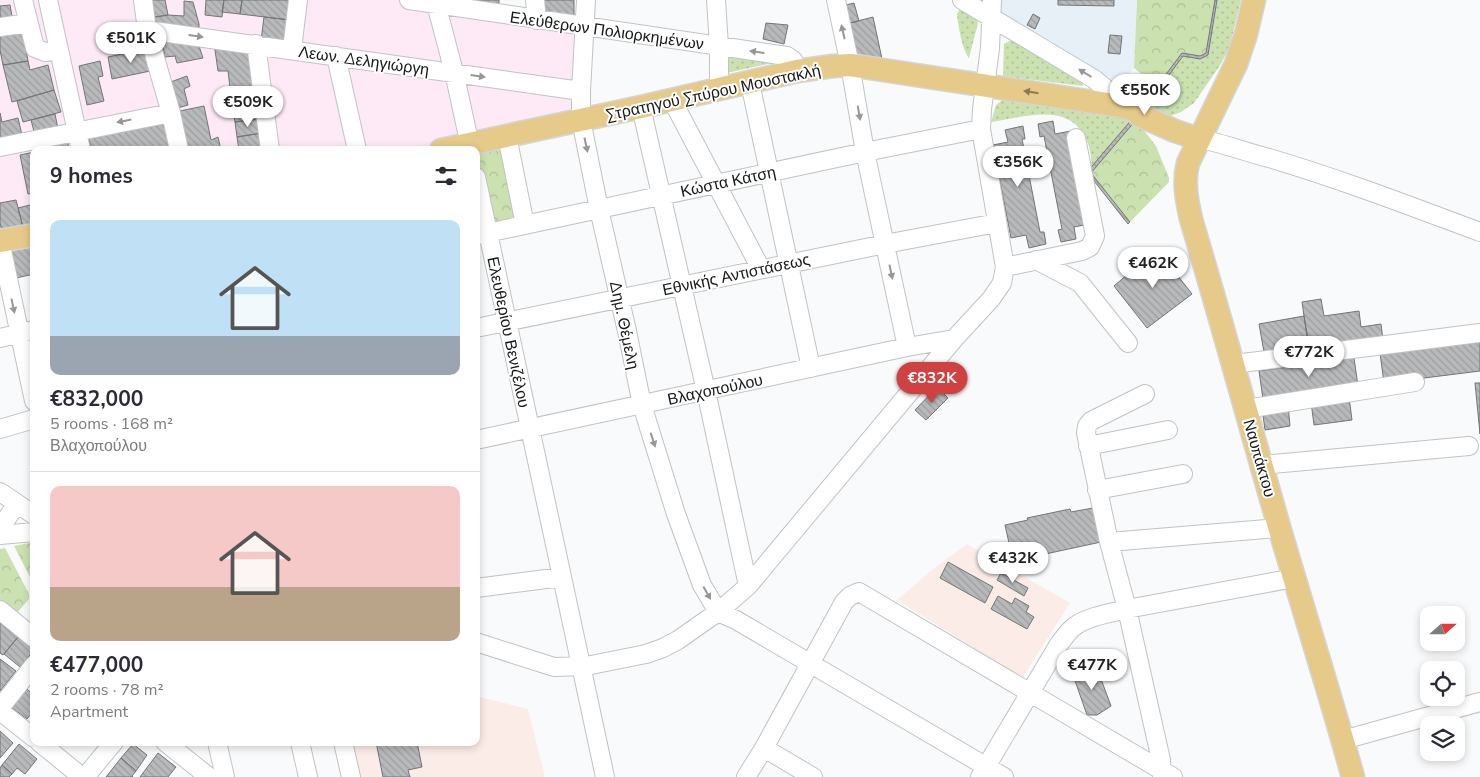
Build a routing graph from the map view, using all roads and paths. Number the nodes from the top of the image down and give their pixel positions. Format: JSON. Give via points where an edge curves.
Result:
{"nodes":[{"id":1,"x":23,"y":0,"type":"edge"},
{"id":2,"x":48,"y":0,"type":"edge"},
{"id":3,"x":143,"y":0,"type":"edge"},
{"id":4,"x":298,"y":0,"type":"edge"},
{"id":5,"x":409,"y":0,"type":"edge"},
{"id":6,"x":535,"y":0,"type":"edge"},
{"id":7,"x":586,"y":0,"type":"edge"},
{"id":8,"x":716,"y":0,"type":"edge"},
{"id":9,"x":836,"y":0,"type":"edge"},
{"id":10,"x":962,"y":0,"type":"edge"},
{"id":11,"x":992,"y":0,"type":"edge"},
{"id":12,"x":1254,"y":0,"type":"edge"},
{"id":13,"x":436,"y":2,"type":"edge"},
{"id":14,"x":470,"y":5,"type":"edge"},
{"id":15,"x":992,"y":18,"type":"junction"},
{"id":16,"x":537,"y":20,"type":"junction"},
{"id":17,"x":28,"y":23,"type":"junction"},
{"id":18,"x":0,"y":27,"type":"edge"},
{"id":19,"x":584,"y":27,"type":"junction"},
{"id":20,"x":148,"y":30,"type":"junction"},
{"id":21,"x":256,"y":44,"type":"junction"},
{"id":22,"x":719,"y":46,"type":"junction"},
{"id":23,"x":59,"y":50,"type":"junction"},
{"id":24,"x":292,"y":50,"type":"junction"},
{"id":25,"x":336,"y":56,"type":"junction"},
{"id":26,"x":850,"y":64,"type":"junction"},
{"id":27,"x":797,"y":70,"type":"junction"},
{"id":28,"x":454,"y":72,"type":"junction"},
{"id":29,"x":750,"y":82,"type":"junction"},
{"id":30,"x":986,"y":85,"type":"junction"},
{"id":31,"x":719,"y":89,"type":"junction"},
{"id":32,"x":581,"y":91,"type":"junction"},
{"id":33,"x":672,"y":100,"type":"junction"},
{"id":34,"x":641,"y":107,"type":"junction"},
{"id":35,"x":1130,"y":110,"type":"junction"},
{"id":36,"x":171,"y":113,"type":"junction"},
{"id":37,"x":581,"y":120,"type":"junction"},
{"id":38,"x":981,"y":129,"type":"junction"},
{"id":39,"x":76,"y":130,"type":"junction"},
{"id":40,"x":507,"y":136,"type":"junction"},
{"id":41,"x":1076,"y":138,"type":"dead end"},
{"id":42,"x":1199,"y":139,"type":"junction"},
{"id":43,"x":80,"y":146,"type":"edge"},
{"id":44,"x":178,"y":146,"type":"edge"},
{"id":45,"x":269,"y":146,"type":"edge"},
{"id":46,"x":356,"y":146,"type":"edge"},
{"id":47,"x":470,"y":146,"type":"edge"},
{"id":48,"x":473,"y":146,"type":"edge"},
{"id":49,"x":0,"y":147,"type":"edge"},
{"id":50,"x":865,"y":152,"type":"junction"},
{"id":51,"x":770,"y":172,"type":"junction"},
{"id":52,"x":715,"y":184,"type":"junction"},
{"id":53,"x":662,"y":196,"type":"junction"},
{"id":54,"x":599,"y":209,"type":"junction"},
{"id":55,"x":480,"y":215,"type":"edge"},
{"id":56,"x":997,"y":223,"type":"junction"},
{"id":57,"x":525,"y":225,"type":"junction"},
{"id":58,"x":1480,"y":232,"type":"edge"},
{"id":59,"x":482,"y":234,"type":"edge"},
{"id":60,"x":30,"y":235,"type":"edge"},
{"id":61,"x":0,"y":241,"type":"edge"},
{"id":62,"x":885,"y":244,"type":"junction"},
{"id":63,"x":1036,"y":260,"type":"junction"},
{"id":64,"x":789,"y":263,"type":"junction"},
{"id":65,"x":1005,"y":267,"type":"junction"},
{"id":66,"x":761,"y":269,"type":"junction"},
{"id":67,"x":682,"y":285,"type":"junction"},
{"id":68,"x":620,"y":298,"type":"junction"},
{"id":69,"x":507,"y":322,"type":"junction"},
{"id":70,"x":480,"y":327,"type":"edge"},
{"id":71,"x":26,"y":332,"type":"edge"},
{"id":72,"x":1480,"y":333,"type":"edge"},
{"id":73,"x":0,"y":338,"type":"edge"},
{"id":74,"x":954,"y":339,"type":"junction"},
{"id":75,"x":1128,"y":342,"type":"dead end"},
{"id":76,"x":907,"y":347,"type":"junction"},
{"id":77,"x":1234,"y":364,"type":"junction"},
{"id":78,"x":30,"y":366,"type":"edge"},
{"id":79,"x":811,"y":368,"type":"junction"},
{"id":80,"x":1415,"y":382,"type":"dead end"},
{"id":81,"x":706,"y":390,"type":"junction"},
{"id":82,"x":1145,"y":394,"type":"dead end"},
{"id":83,"x":642,"y":405,"type":"junction"},
{"id":84,"x":1246,"y":408,"type":"junction"},
{"id":85,"x":30,"y":420,"type":"edge"},
{"id":86,"x":0,"y":429,"type":"edge"},
{"id":87,"x":530,"y":429,"type":"junction"},
{"id":88,"x":1168,"y":430,"type":"dead end"},
{"id":89,"x":480,"y":439,"type":"edge"},
{"id":90,"x":1088,"y":446,"type":"junction"},
{"id":91,"x":1470,"y":446,"type":"dead end"},
{"id":92,"x":1262,"y":465,"type":"junction"},
{"id":93,"x":1183,"y":474,"type":"dead end"},
{"id":94,"x":1097,"y":490,"type":"junction"},
{"id":95,"x":0,"y":492,"type":"edge"},
{"id":96,"x":17,"y":504,"type":"junction"},
{"id":97,"x":30,"y":512,"type":"edge"},
{"id":98,"x":0,"y":528,"type":"edge"},
{"id":99,"x":1279,"y":528,"type":"junction"},
{"id":100,"x":30,"y":532,"type":"edge"},
{"id":101,"x":0,"y":535,"type":"edge"},
{"id":102,"x":1108,"y":542,"type":"junction"},
{"id":103,"x":562,"y":577,"type":"junction"},
{"id":104,"x":1294,"y":578,"type":"junction"},
{"id":105,"x":748,"y":586,"type":"junction"},
{"id":106,"x":480,"y":587,"type":"edge"},
{"id":107,"x":1127,"y":609,"type":"junction"},
{"id":108,"x":0,"y":610,"type":"edge"},
{"id":109,"x":718,"y":612,"type":"junction"},
{"id":110,"x":30,"y":635,"type":"edge"},
{"id":111,"x":480,"y":643,"type":"edge"},
{"id":112,"x":809,"y":664,"type":"junction"},
{"id":113,"x":581,"y":666,"type":"junction"},
{"id":114,"x":30,"y":669,"type":"edge"},
{"id":115,"x":1029,"y":694,"type":"junction"},
{"id":116,"x":1480,"y":702,"type":"edge"},
{"id":117,"x":0,"y":710,"type":"edge"},
{"id":118,"x":30,"y":735,"type":"edge"},
{"id":119,"x":1343,"y":740,"type":"junction"},
{"id":120,"x":44,"y":746,"type":"edge"},
{"id":121,"x":111,"y":746,"type":"edge"},
{"id":122,"x":170,"y":746,"type":"edge"},
{"id":123,"x":218,"y":746,"type":"edge"},
{"id":124,"x":301,"y":746,"type":"edge"},
{"id":125,"x":344,"y":746,"type":"edge"},
{"id":126,"x":764,"y":748,"type":"junction"},
{"id":127,"x":983,"y":772,"type":"edge"},
{"id":128,"x":1166,"y":775,"type":"edge"},
{"id":129,"x":84,"y":777,"type":"edge"},
{"id":130,"x":209,"y":777,"type":"edge"},
{"id":131,"x":225,"y":777,"type":"edge"},
{"id":132,"x":308,"y":777,"type":"edge"},
{"id":133,"x":351,"y":777,"type":"edge"},
{"id":134,"x":605,"y":777,"type":"edge"},
{"id":135,"x":746,"y":777,"type":"edge"},
{"id":136,"x":814,"y":777,"type":"edge"},
{"id":137,"x":1004,"y":777,"type":"edge"},
{"id":138,"x":1353,"y":777,"type":"edge"}],
"edges":[{"from":1,"to":17,"type":"street"},
{"from":2,"to":23,"type":"street"},
{"from":3,"to":20,"type":"street"},
{"from":4,"to":24,"type":"street"},
{"from":5,"to":13,"type":"street","name":"Ελεύθερων Πολιορκημένων"},
{"from":6,"to":16,"type":"street"},
{"from":7,"to":19,"type":"street","name":"Δημ. Θέμελη"},
{"from":8,"to":22,"type":"street"},
{"from":26,"to":9,"type":"street","one_way":true},
{"from":10,"to":15,"type":"street"},
{"from":11,"to":15,"type":"street"},
{"from":12,"to":42,"type":"main road","name":"Ναυπάκτου","via":[[1236,64]]},
{"from":13,"to":14,"type":"street","name":"Ελεύθερων Πολιορκημένων"},
{"from":13,"to":28,"type":"street"},
{"from":14,"to":16,"type":"street","name":"Ελεύθερων Πολιορκημένων"},
{"from":15,"to":30,"type":"street"},
{"from":35,"to":15,"type":"street","one_way":true,"via":[[1094,79]]},
{"from":16,"to":19,"type":"street","name":"Ελεύθερων Πολιορκημένων"},
{"from":17,"to":18,"type":"street"},
{"from":17,"to":23,"type":"street","via":[[35,48],[45,52]]},
{"from":19,"to":22,"type":"street","name":"Ελεύθερων Πολιορκημένων"},
{"from":19,"to":32,"type":"street","name":"Δημ. Θέμελη"},
{"from":20,"to":21,"type":"street","name":"Λεων. Δεληγιώργη","one_way":true},
{"from":20,"to":36,"type":"street"},
{"from":21,"to":24,"type":"street","name":"Λεων. Δεληγιώργη"},
{"from":21,"to":45,"type":"street"},
{"from":27,"to":22,"type":"street","name":"Ελεύθερων Πολιορκημένων","one_way":true,"via":[[793,60],[786,56]]},
{"from":22,"to":31,"type":"street"},
{"from":23,"to":39,"type":"street"},
{"from":24,"to":25,"type":"street","name":"Λεων. Δεληγιώργη"},
{"from":25,"to":28,"type":"street","name":"Λεων. Δεληγιώργη"},
{"from":25,"to":46,"type":"street"},
{"from":26,"to":27,"type":"main road","name":"Στρατηγού Σπύρου Μουστακλή"},
{"from":26,"to":30,"type":"main road","name":"Στρατηγού Σπύρου Μουστακλή"},
{"from":26,"to":50,"type":"street","one_way":true},
{"from":27,"to":29,"type":"main road","name":"Στρατηγού Σπύρου Μουστακλή"},
{"from":28,"to":32,"type":"street","name":"Λεων. Δεληγιώργη","one_way":true},
{"from":28,"to":47,"type":"street"},
{"from":29,"to":31,"type":"main road","name":"Στρατηγού Σπύρου Μουστακλή"},
{"from":29,"to":51,"type":"street"},
{"from":35,"to":30,"type":"main road","name":"Στρατηγού Σπύρου Μουστακλή","one_way":true},
{"from":30,"to":38,"type":"street"},
{"from":31,"to":33,"type":"main road","name":"Στρατηγού Σπύρου Μουστακλή"},
{"from":32,"to":37,"type":"street","name":"Δημ. Θέμελη"},
{"from":33,"to":34,"type":"main road","name":"Στρατηγού Σπύρου Μουστακλή"},
{"from":33,"to":52,"type":"street"},
{"from":34,"to":37,"type":"main road","name":"Στρατηγού Σπύρου Μουστακλή"},
{"from":34,"to":53,"type":"street"},
{"from":35,"to":42,"type":"main road","name":"Στρατηγού Σπύρου Μουστακλή"},
{"from":36,"to":39,"type":"street","one_way":true},
{"from":36,"to":44,"type":"street"},
{"from":37,"to":40,"type":"main road","name":"Στρατηγού Σπύρου Μουστακλή"},
{"from":37,"to":54,"type":"street","name":"Δημ. Θέμελη","one_way":true},
{"from":38,"to":50,"type":"street","name":"Κώστα Κάτση"},
{"from":38,"to":56,"type":"street"},
{"from":39,"to":43,"type":"street"},
{"from":39,"to":49,"type":"street"},
{"from":40,"to":48,"type":"main road","name":"Στρατηγού Σπύρου Μουστακλή"},
{"from":40,"to":57,"type":"street"},
{"from":41,"to":63,"type":"street","via":[[1095,236],[1090,247],[1082,251]]},
{"from":42,"to":58,"type":"street","via":[[1311,170]]},
{"from":42,"to":77,"type":"main road","name":"Ναυπάκτου","via":[[1187,167],[1187,198]]},
{"from":50,"to":51,"type":"street","name":"Κώστα Κάτση"},
{"from":50,"to":62,"type":"street"},
{"from":51,"to":52,"type":"street","name":"Κώστα Κάτση"},
{"from":51,"to":64,"type":"street"},
{"from":52,"to":53,"type":"street","name":"Κώστα Κάτση"},
{"from":52,"to":66,"type":"street"},
{"from":53,"to":54,"type":"street","name":"Κώστα Κάτση"},
{"from":53,"to":67,"type":"street"},
{"from":54,"to":57,"type":"street","name":"Κώστα Κάτση"},
{"from":54,"to":68,"type":"street","name":"Δημ. Θέμελη"},
{"from":55,"to":59,"type":"street","name":"Ελευθερίου Βενιζέλου"},
{"from":56,"to":62,"type":"street","name":"Εθνικής Αντιστάσεως"},
{"from":56,"to":65,"type":"street"},
{"from":57,"to":59,"type":"street","name":"Κώστα Κάτση"},
{"from":59,"to":69,"type":"street","name":"Ελευθερίου Βενιζέλου"},
{"from":60,"to":61,"type":"main road"},
{"from":61,"to":71,"type":"street","one_way":true},
{"from":62,"to":64,"type":"street","name":"Εθνικής Αντιστάσεως"},
{"from":62,"to":76,"type":"street","one_way":true},
{"from":63,"to":65,"type":"street"},
{"from":63,"to":75,"type":"street","via":[[1080,282]]},
{"from":64,"to":66,"type":"street","name":"Εθνικής Αντιστάσεως"},
{"from":64,"to":79,"type":"street"},
{"from":65,"to":74,"type":"street","via":[[1002,283],[991,299]]},
{"from":66,"to":67,"type":"street","name":"Εθνικής Αντιστάσεως"},
{"from":67,"to":68,"type":"street","name":"Εθνικής Αντιστάσεως"},
{"from":67,"to":81,"type":"street"},
{"from":68,"to":69,"type":"street","name":"Εθνικής Αντιστάσεως"},
{"from":68,"to":83,"type":"street","name":"Δημ. Θέμελη"},
{"from":69,"to":70,"type":"street","name":"Εθνικής Αντιστάσεως"},
{"from":69,"to":87,"type":"street","name":"Ελευθερίου Βενιζέλου"},
{"from":71,"to":73,"type":"street"},
{"from":71,"to":78,"type":"street"},
{"from":72,"to":77,"type":"street"},
{"from":74,"to":76,"type":"street","name":"Βλαχοπούλου"},
{"from":74,"to":105,"type":"street"},
{"from":76,"to":79,"type":"street","name":"Βλαχοπούλου"},
{"from":77,"to":84,"type":"main road","name":"Ναυπάκτου"},
{"from":79,"to":81,"type":"street","name":"Βλαχοπούλου"},
{"from":80,"to":84,"type":"street"},
{"from":81,"to":83,"type":"street","name":"Βλαχοπούλου"},
{"from":81,"to":105,"type":"street"},
{"from":82,"to":90,"type":"street","via":[[1091,421],[1086,433]]},
{"from":83,"to":87,"type":"street","name":"Βλαχοπούλου"},
{"from":83,"to":109,"type":"street","name":"Δημ. Θέμελη","one_way":true,"via":[[702,586]]},
{"from":84,"to":92,"type":"main road","name":"Ναυπάκτου"},
{"from":85,"to":86,"type":"street"},
{"from":87,"to":89,"type":"street","name":"Βλαχοπούλου"},
{"from":87,"to":103,"type":"street","name":"Ελευθερίου Βενιζέλου"},
{"from":88,"to":90,"type":"street"},
{"from":90,"to":94,"type":"street"},
{"from":91,"to":92,"type":"street"},
{"from":92,"to":99,"type":"main road","name":"Ναυπάκτου"},
{"from":93,"to":94,"type":"street"},
{"from":94,"to":102,"type":"street"},
{"from":95,"to":96,"type":"street"},
{"from":96,"to":97,"type":"street"},
{"from":96,"to":98,"type":"street"},
{"from":99,"to":102,"type":"street"},
{"from":99,"to":104,"type":"main road","name":"Ναυπάκτου"},
{"from":100,"to":101,"type":"street"},
{"from":102,"to":107,"type":"street"},
{"from":103,"to":106,"type":"street"},
{"from":103,"to":113,"type":"street","name":"Ελευθερίου Βενιζέλου"},
{"from":104,"to":107,"type":"street"},
{"from":104,"to":119,"type":"main road","name":"Ναυπάκτου"},
{"from":105,"to":109,"type":"street"},
{"from":107,"to":115,"type":"street","via":[[1073,627]]},
{"from":107,"to":128,"type":"street"},
{"from":108,"to":110,"type":"street"},
{"from":109,"to":112,"type":"street"},
{"from":109,"to":113,"type":"street","via":[[655,652]]},
{"from":111,"to":113,"type":"street","via":[[550,666]]},
{"from":112,"to":115,"type":"street","via":[[847,599],[859,592]]},
{"from":112,"to":126,"type":"street"},
{"from":112,"to":127,"type":"street"},
{"from":113,"to":134,"type":"street","name":"Ελευθερίου Βενιζέλου"},
{"from":114,"to":117,"type":"street"},
{"from":115,"to":127,"type":"street"},
{"from":115,"to":128,"type":"street"},
{"from":116,"to":119,"type":"street"},
{"from":117,"to":118,"type":"street"},
{"from":119,"to":138,"type":"main road","name":"Ναυπάκτου"},
{"from":120,"to":129,"type":"street"},
{"from":121,"to":129,"type":"street"},
{"from":122,"to":130,"type":"street"},
{"from":123,"to":131,"type":"street"},
{"from":124,"to":132,"type":"street"},
{"from":125,"to":133,"type":"street"},
{"from":126,"to":135,"type":"street"},
{"from":126,"to":136,"type":"street"},
{"from":127,"to":137,"type":"street"}]}
